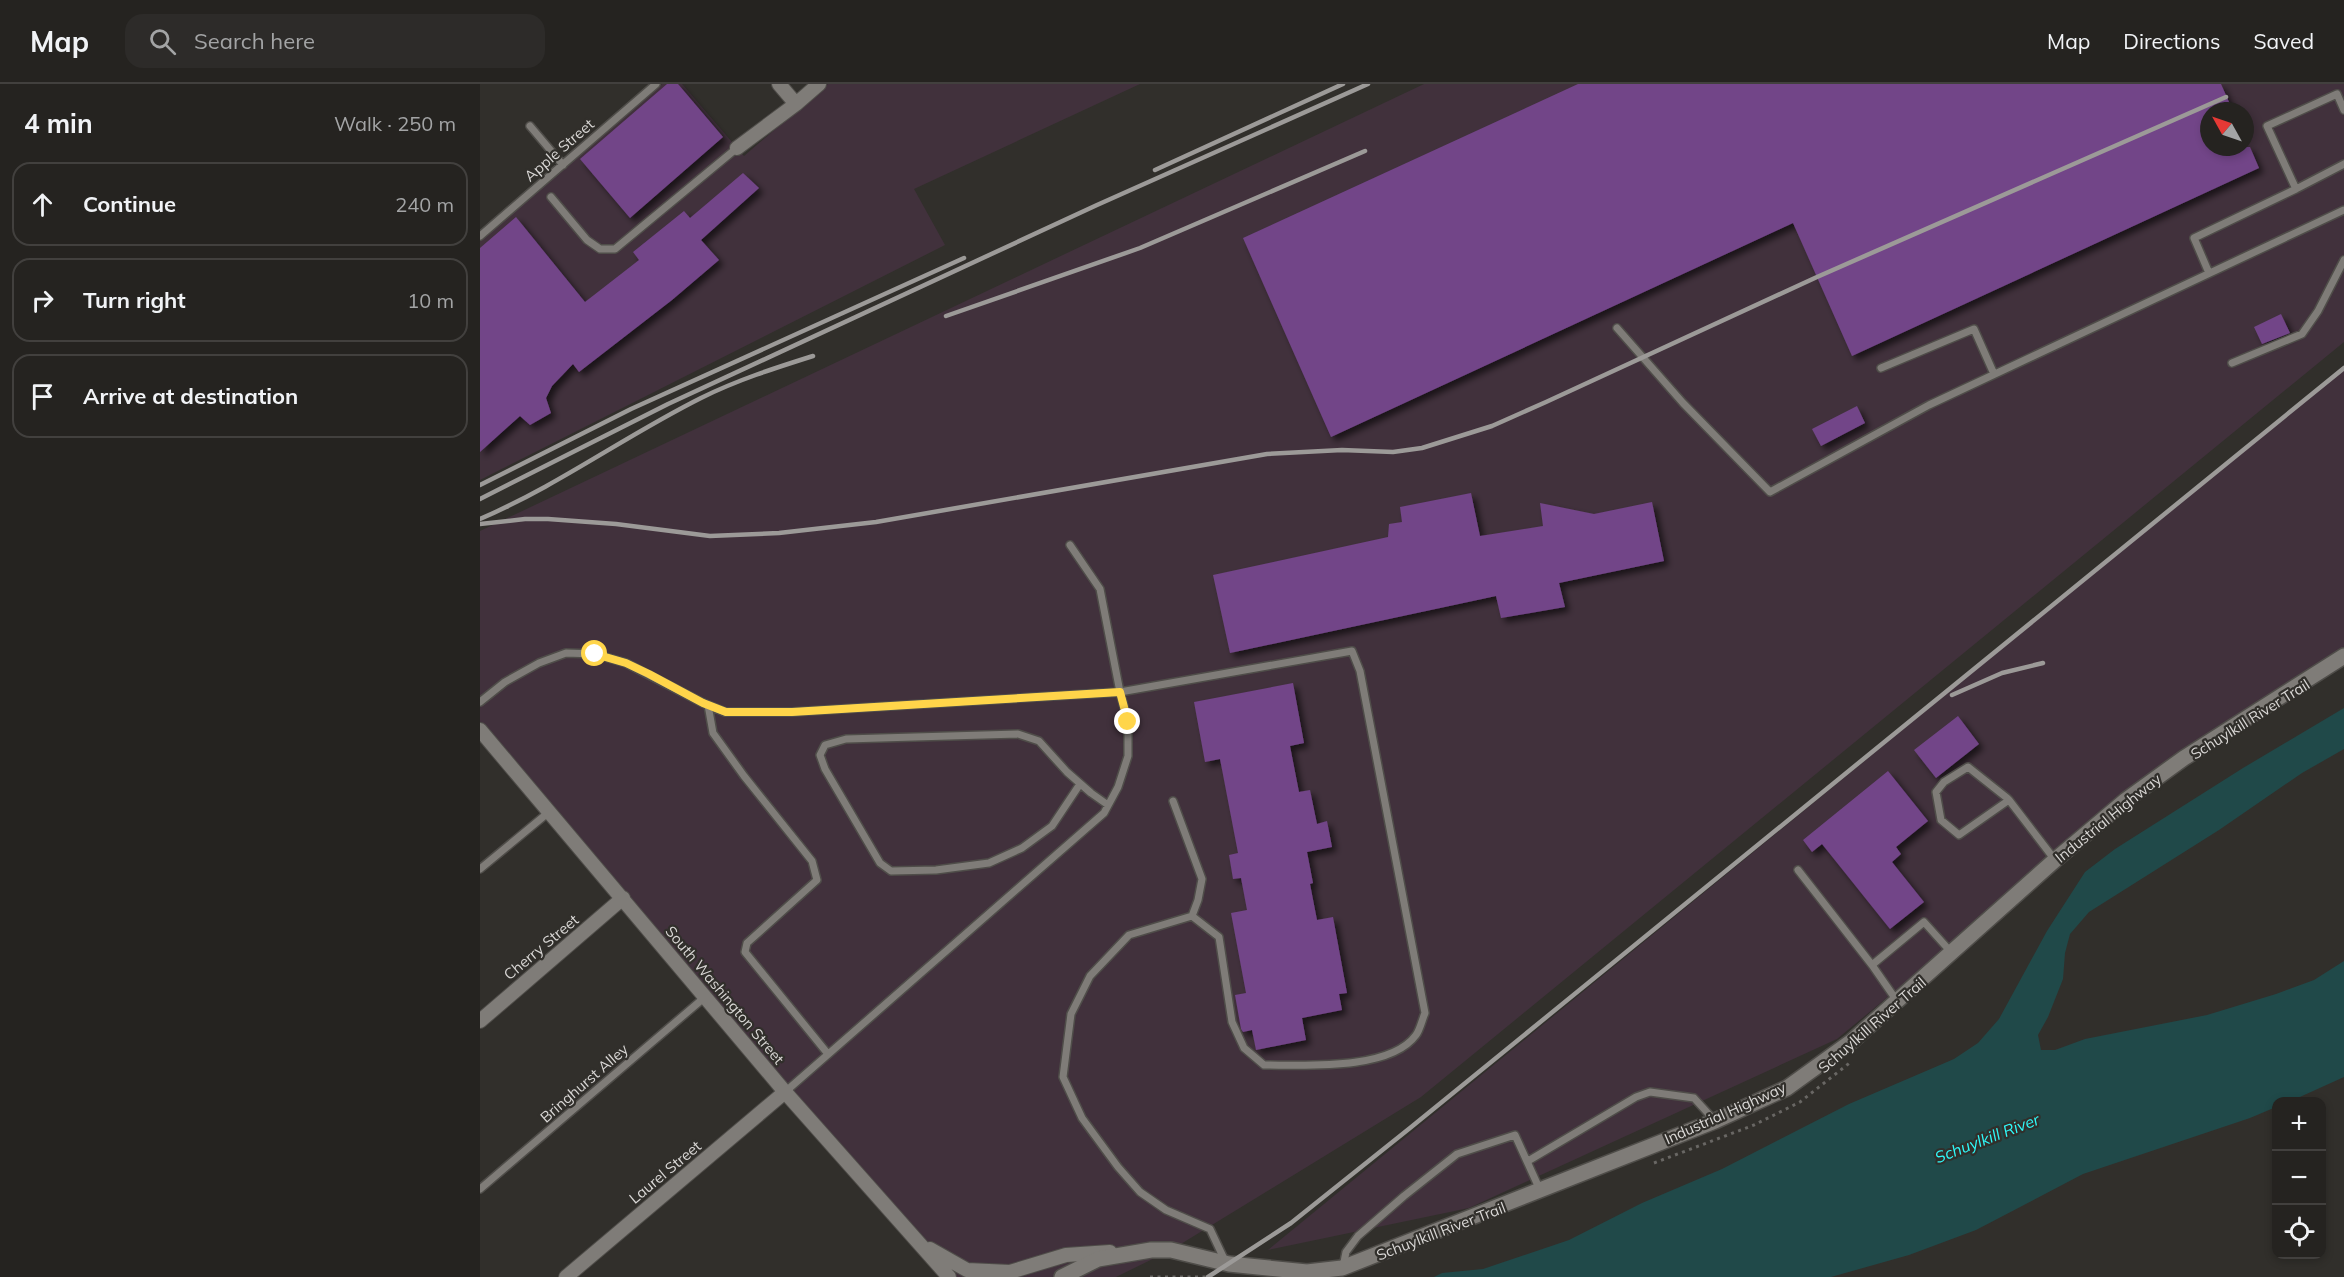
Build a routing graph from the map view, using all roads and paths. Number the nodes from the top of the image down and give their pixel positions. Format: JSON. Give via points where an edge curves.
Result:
{"nodes":[{"id":1,"x":656,"y":84,"type":"edge"},
{"id":2,"x":779,"y":84,"type":"edge"},
{"id":3,"x":819,"y":84,"type":"edge"},
{"id":4,"x":796,"y":104,"type":"junction"},
{"id":5,"x":2344,"y":110,"type":"edge"},
{"id":6,"x":530,"y":126,"type":"dead end"},
{"id":7,"x":737,"y":148,"type":"joint"},
{"id":8,"x":563,"y":165,"type":"junction"},
{"id":9,"x":2344,"y":165,"type":"edge"},
{"id":10,"x":2296,"y":189,"type":"junction"},
{"id":11,"x":551,"y":197,"type":"dead end"},
{"id":12,"x":2344,"y":210,"type":"edge"},
{"id":13,"x":480,"y":236,"type":"edge"},
{"id":14,"x":2344,"y":260,"type":"edge"},
{"id":15,"x":2209,"y":273,"type":"junction"},
{"id":16,"x":1617,"y":328,"type":"dead end"},
{"id":17,"x":2232,"y":363,"type":"dead end"},
{"id":18,"x":1881,"y":368,"type":"dead end"},
{"id":19,"x":1994,"y":374,"type":"junction"},
{"id":20,"x":1070,"y":545,"type":"dead end"},
{"id":21,"x":2344,"y":656,"type":"edge"},
{"id":22,"x":1120,"y":692,"type":"junction"},
{"id":23,"x":480,"y":702,"type":"edge"},
{"id":24,"x":708,"y":705,"type":"junction"},
{"id":25,"x":480,"y":730,"type":"edge"},
{"id":26,"x":1080,"y":784,"type":"junction"},
{"id":27,"x":2009,"y":800,"type":"junction"},
{"id":28,"x":1173,"y":801,"type":"dead end"},
{"id":29,"x":1108,"y":805,"type":"junction"},
{"id":30,"x":549,"y":812,"type":"junction"},
{"id":31,"x":2055,"y":860,"type":"junction"},
{"id":32,"x":480,"y":869,"type":"edge"},
{"id":33,"x":1798,"y":870,"type":"dead end"},
{"id":34,"x":623,"y":898,"type":"junction"},
{"id":35,"x":1192,"y":916,"type":"junction"},
{"id":36,"x":1951,"y":952,"type":"junction"},
{"id":37,"x":1872,"y":965,"type":"junction"},
{"id":38,"x":705,"y":997,"type":"junction"},
{"id":39,"x":1897,"y":1001,"type":"junction"},
{"id":40,"x":480,"y":1021,"type":"edge"},
{"id":41,"x":828,"y":1054,"type":"junction"},
{"id":42,"x":1855,"y":1059,"type":"dead end"},
{"id":43,"x":785,"y":1092,"type":"junction"},
{"id":44,"x":1714,"y":1121,"type":"junction"},
{"id":45,"x":1528,"y":1161,"type":"junction"},
{"id":46,"x":1644,"y":1167,"type":"dead end"},
{"id":47,"x":480,"y":1189,"type":"edge"},
{"id":48,"x":1540,"y":1190,"type":"junction"},
{"id":49,"x":923,"y":1245,"type":"junction"},
{"id":50,"x":1151,"y":1250,"type":"junction"},
{"id":51,"x":1226,"y":1264,"type":"junction"},
{"id":52,"x":1343,"y":1267,"type":"junction"},
{"id":53,"x":566,"y":1277,"type":"edge"},
{"id":54,"x":938,"y":1277,"type":"edge"},
{"id":55,"x":949,"y":1277,"type":"edge"},
{"id":56,"x":1062,"y":1277,"type":"edge"},
{"id":57,"x":1150,"y":1277,"type":"edge"},
{"id":58,"x":1212,"y":1277,"type":"edge"}],
"edges":[{"from":1,"to":8,"type":"lane","name":"Apple Street"},
{"from":2,"to":4,"type":"street"},
{"from":3,"to":4,"type":"street"},
{"from":4,"to":7,"type":"street"},
{"from":5,"to":10,"type":"lane","via":[[2337,94],[2267,126]]},
{"from":6,"to":8,"type":"lane"},
{"from":7,"to":11,"type":"lane","via":[[615,249],[600,249],[587,240]]},
{"from":8,"to":13,"type":"lane","name":"Apple Street"},
{"from":9,"to":10,"type":"lane"},
{"from":10,"to":15,"type":"lane","via":[[2194,237]]},
{"from":12,"to":15,"type":"lane"},
{"from":14,"to":17,"type":"lane","via":[[2302,334]]},
{"from":15,"to":19,"type":"lane"},
{"from":16,"to":19,"type":"lane","via":[[1770,492]]},
{"from":18,"to":19,"type":"lane","via":[[1974,329]]},
{"from":20,"to":22,"type":"lane","via":[[1100,589]]},
{"from":21,"to":31,"type":"street","name":"Industrial Highway","via":[[2184,758],[2126,800]]},
{"from":22,"to":24,"type":"lane","via":[[792,712],[726,712]]},
{"from":22,"to":29,"type":"lane","via":[[1128,722],[1128,756]]},
{"from":22,"to":35,"type":"lane","via":[[1352,651],[1360,670],[1425,1013],[1416,1035],[1394,1052],[1347,1064],[1264,1065],[1244,1048],[1232,1022],[1220,937]]},
{"from":23,"to":24,"type":"lane","via":[[505,682],[566,653],[595,654],[626,663]]},
{"from":24,"to":41,"type":"lane","via":[[713,733],[812,861],[817,880],[747,943],[746,952]]},
{"from":25,"to":30,"type":"street","name":"South Washington Street"},
{"from":26,"to":26,"type":"lane","via":[[1039,741],[1017,734],[846,739],[825,745],[820,756],[880,863],[891,871],[989,863],[1022,848],[1052,826]]},
{"from":26,"to":29,"type":"lane"},
{"from":27,"to":27,"type":"lane","via":[[1968,767],[1936,792],[1941,820],[1959,835]]},
{"from":27,"to":31,"type":"lane"},
{"from":28,"to":35,"type":"lane","via":[[1202,879]]},
{"from":29,"to":41,"type":"lane","via":[[1104,813]]},
{"from":30,"to":32,"type":"lane"},
{"from":30,"to":34,"type":"street","name":"South Washington Street"},
{"from":31,"to":36,"type":"street","name":"Industrial Highway"},
{"from":33,"to":37,"type":"lane"},
{"from":34,"to":38,"type":"street","name":"South Washington Street"},
{"from":34,"to":40,"type":"street","name":"Cherry Street"},
{"from":35,"to":51,"type":"lane","via":[[1129,935],[1090,976],[1071,1014],[1063,1077],[1082,1118],[1118,1167],[1140,1192],[1166,1210],[1210,1229]]},
{"from":36,"to":37,"type":"lane","via":[[1924,922]]},
{"from":36,"to":39,"type":"street","name":"Industrial Highway"},
{"from":37,"to":39,"type":"lane"},
{"from":38,"to":43,"type":"street","name":"South Washington Street"},
{"from":38,"to":47,"type":"lane","name":"Bringhurst Alley"},
{"from":39,"to":44,"type":"street","name":"Industrial Highway","via":[[1852,1041],[1787,1088]]},
{"from":41,"to":43,"type":"lane"},
{"from":42,"to":46,"type":"path","name":"Schuylkill River Trail","via":[[1800,1102],[1754,1125]]},
{"from":43,"to":49,"type":"street","name":"South Washington Street"},
{"from":43,"to":53,"type":"street","name":"Laurel Street"},
{"from":44,"to":45,"type":"lane","via":[[1694,1098],[1650,1092]]},
{"from":44,"to":48,"type":"street","name":"Industrial Highway"},
{"from":45,"to":48,"type":"lane"},
{"from":45,"to":52,"type":"lane","via":[[1515,1135],[1457,1154],[1358,1236],[1346,1252]]},
{"from":48,"to":52,"type":"street","name":"Industrial Highway"},
{"from":49,"to":50,"type":"street","via":[[967,1270],[1010,1272],[1066,1255]]},
{"from":49,"to":54,"type":"street"},
{"from":49,"to":55,"type":"street","name":"South Washington Street"},
{"from":50,"to":51,"type":"street","name":"Industrial Highway","via":[[1171,1250]]},
{"from":50,"to":56,"type":"street","name":"Industrial Highway","via":[[1098,1259]]},
{"from":51,"to":52,"type":"street","name":"Industrial Highway","via":[[1307,1272]]},
{"from":57,"to":58,"type":"path"}]}
